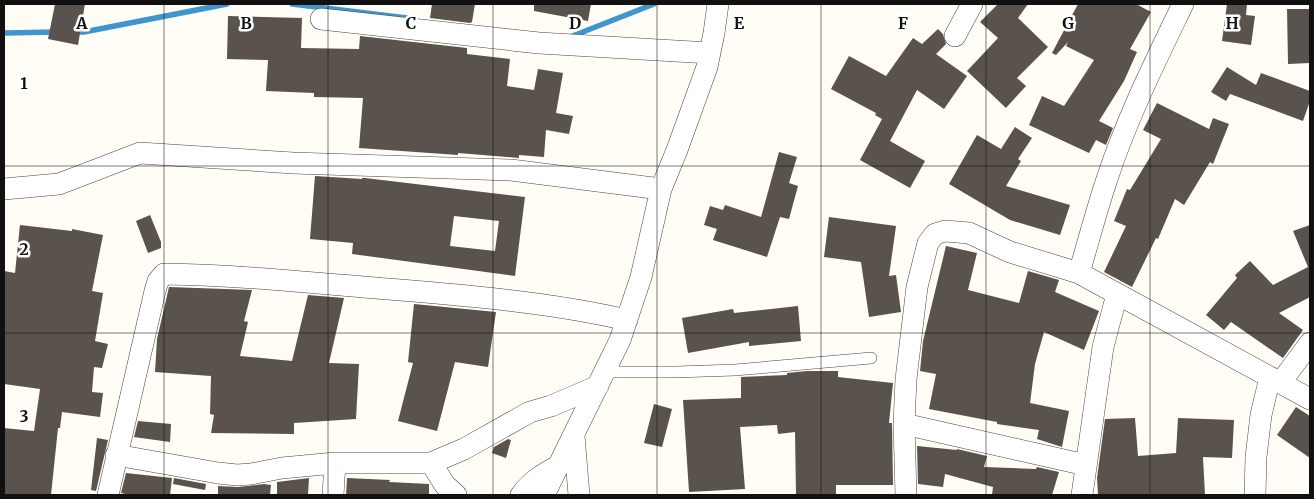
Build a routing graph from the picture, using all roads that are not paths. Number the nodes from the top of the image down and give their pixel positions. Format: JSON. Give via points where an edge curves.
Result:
{"nodes":[{"id":1,"x":718,"y":4,"type":"edge"},
{"id":2,"x":972,"y":4,"type":"edge"},
{"id":3,"x":1183,"y":4,"type":"edge"},
{"id":4,"x":321,"y":19,"type":"dead end"},
{"id":5,"x":955,"y":36,"type":"dead end"},
{"id":6,"x":710,"y":53,"type":"junction"},
{"id":7,"x":4,"y":189,"type":"edge"},
{"id":8,"x":661,"y":189,"type":"junction"},
{"id":9,"x":1079,"y":273,"type":"junction"},
{"id":10,"x":1117,"y":294,"type":"junction"},
{"id":11,"x":626,"y":320,"type":"junction"},
{"id":12,"x":1310,"y":343,"type":"edge"},
{"id":13,"x":871,"y":358,"type":"dead end"},
{"id":14,"x":601,"y":379,"type":"junction"},
{"id":15,"x":1275,"y":380,"type":"junction"},
{"id":16,"x":1310,"y":399,"type":"edge"},
{"id":17,"x":904,"y":424,"type":"junction"},
{"id":18,"x":574,"y":436,"type":"junction"},
{"id":19,"x":116,"y":455,"type":"junction"},
{"id":20,"x":335,"y":463,"type":"junction"},
{"id":21,"x":431,"y":464,"type":"junction"},
{"id":22,"x":1086,"y":465,"type":"junction"},
{"id":23,"x":558,"y":466,"type":"junction"},
{"id":24,"x":108,"y":495,"type":"edge"},
{"id":25,"x":333,"y":495,"type":"edge"},
{"id":26,"x":456,"y":495,"type":"edge"},
{"id":27,"x":520,"y":495,"type":"edge"},
{"id":28,"x":544,"y":495,"type":"edge"},
{"id":29,"x":579,"y":495,"type":"edge"},
{"id":30,"x":906,"y":495,"type":"edge"},
{"id":31,"x":1082,"y":495,"type":"edge"},
{"id":32,"x":1255,"y":495,"type":"edge"}],
"edges":[{"from":1,"to":6,"type":"street"},
{"from":2,"to":5,"type":"street"},
{"from":3,"to":9,"type":"street","via":[[1150,72],[1106,181]]},
{"from":4,"to":6,"type":"street","via":[[539,43]]},
{"from":6,"to":8,"type":"street"},
{"from":7,"to":8,"type":"street","via":[[59,184],[140,153],[293,163],[511,170]]},
{"from":8,"to":11,"type":"street","via":[[641,277]]},
{"from":9,"to":10,"type":"street"},
{"from":9,"to":17,"type":"street","via":[[1010,252],[969,232],[935,234],[928,243],[917,287]]},
{"from":10,"to":15,"type":"street"},
{"from":10,"to":22,"type":"street","via":[[1103,347]]},
{"from":11,"to":14,"type":"street"},
{"from":11,"to":19,"type":"street","via":[[586,310],[461,295],[164,274],[155,291]]},
{"from":12,"to":15,"type":"street"},
{"from":13,"to":14,"type":"lane"},
{"from":14,"to":18,"type":"street"},
{"from":14,"to":21,"type":"street"},
{"from":15,"to":16,"type":"street"},
{"from":15,"to":32,"type":"street","via":[[1260,416]]},
{"from":17,"to":22,"type":"street"},
{"from":17,"to":30,"type":"street"},
{"from":18,"to":23,"type":"street"},
{"from":18,"to":29,"type":"street"},
{"from":19,"to":20,"type":"street","via":[[236,475]]},
{"from":19,"to":24,"type":"street"},
{"from":20,"to":21,"type":"street"},
{"from":20,"to":25,"type":"street"},
{"from":21,"to":26,"type":"street"},
{"from":22,"to":31,"type":"street"},
{"from":23,"to":27,"type":"street","via":[[537,478]]},
{"from":23,"to":28,"type":"street"}]}
